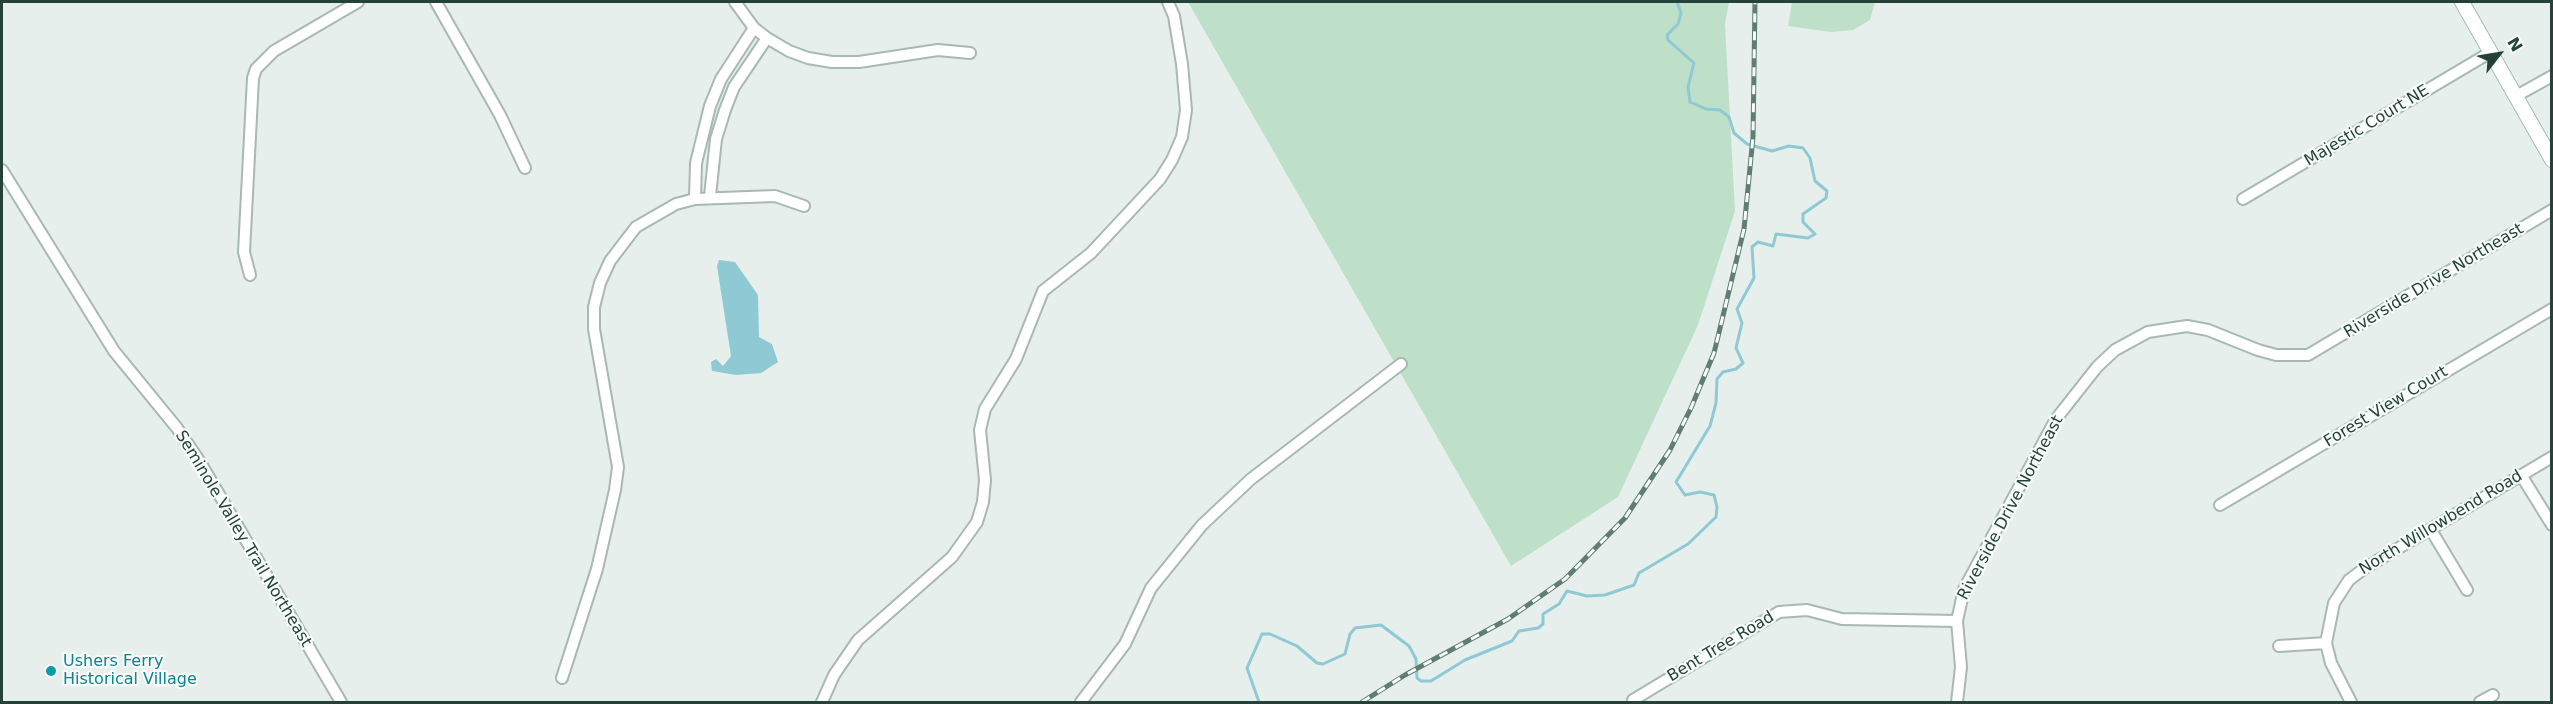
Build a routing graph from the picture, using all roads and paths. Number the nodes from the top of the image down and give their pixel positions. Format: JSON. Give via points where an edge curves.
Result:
{"nodes":[{"id":1,"x":358,"y":2,"type":"edge"},
{"id":2,"x":436,"y":2,"type":"edge"},
{"id":3,"x":735,"y":2,"type":"edge"},
{"id":4,"x":1168,"y":2,"type":"edge"},
{"id":5,"x":2462,"y":2,"type":"edge"},
{"id":6,"x":754,"y":28,"type":"junction"},
{"id":7,"x":767,"y":38,"type":"junction"},
{"id":8,"x":2491,"y":52,"type":"junction"},
{"id":9,"x":970,"y":53,"type":"dead end"},
{"id":10,"x":2552,"y":76,"type":"edge"},
{"id":11,"x":2516,"y":96,"type":"junction"},
{"id":12,"x":2552,"y":160,"type":"edge"},
{"id":13,"x":525,"y":168,"type":"dead end"},
{"id":14,"x":2,"y":170,"type":"edge"},
{"id":15,"x":710,"y":196,"type":"junction"},
{"id":16,"x":694,"y":199,"type":"junction"},
{"id":17,"x":2243,"y":199,"type":"dead end"},
{"id":18,"x":804,"y":206,"type":"dead end"},
{"id":19,"x":2552,"y":210,"type":"edge"},
{"id":20,"x":250,"y":275,"type":"dead end"},
{"id":21,"x":2552,"y":309,"type":"edge"},
{"id":22,"x":1401,"y":364,"type":"dead end"},
{"id":23,"x":2552,"y":457,"type":"edge"},
{"id":24,"x":2522,"y":475,"type":"junction"},
{"id":25,"x":2220,"y":505,"type":"dead end"},
{"id":26,"x":2552,"y":525,"type":"edge"},
{"id":27,"x":2431,"y":530,"type":"junction"},
{"id":28,"x":2467,"y":590,"type":"dead end"},
{"id":29,"x":1957,"y":621,"type":"junction"},
{"id":30,"x":2326,"y":643,"type":"junction"},
{"id":31,"x":2279,"y":646,"type":"dead end"},
{"id":32,"x":562,"y":678,"type":"dead end"},
{"id":33,"x":2493,"y":695,"type":"dead end"},
{"id":34,"x":1633,"y":700,"type":"dead end"},
{"id":35,"x":2349,"y":700,"type":"edge"},
{"id":36,"x":341,"y":702,"type":"edge"},
{"id":37,"x":822,"y":702,"type":"edge"},
{"id":38,"x":1081,"y":702,"type":"edge"},
{"id":39,"x":1957,"y":702,"type":"edge"},
{"id":40,"x":2480,"y":702,"type":"edge"}],
"edges":[{"from":1,"to":20,"type":"street","via":[[274,51],[256,69],[244,252]]},
{"from":2,"to":13,"type":"street","via":[[500,114]]},
{"from":3,"to":6,"type":"street"},
{"from":4,"to":37,"type":"street","via":[[1174,16],[1186,110],[1182,137],[1172,160],[1160,179],[1091,253],[1043,291],[1016,359],[982,419],[985,480],[977,522],[952,557],[858,640],[834,675]]},
{"from":5,"to":8,"type":"street"},
{"from":6,"to":7,"type":"street"},
{"from":6,"to":16,"type":"street","via":[[721,79],[710,106],[696,164]]},
{"from":7,"to":9,"type":"street","via":[[789,51],[832,62],[859,62],[938,50]]},
{"from":7,"to":15,"type":"street","via":[[734,87],[725,110],[716,139]]},
{"from":8,"to":11,"type":"street"},
{"from":8,"to":17,"type":"street","name":"Majestic Court NE"},
{"from":10,"to":11,"type":"street"},
{"from":11,"to":12,"type":"street"},
{"from":14,"to":36,"type":"street","name":"Seminole Valley Trail Northeast","via":[[114,351],[200,462]]},
{"from":15,"to":16,"type":"street"},
{"from":15,"to":18,"type":"street","via":[[775,196]]},
{"from":16,"to":32,"type":"street","via":[[676,204],[636,227],[610,261],[600,283],[594,329],[618,467],[597,569]]},
{"from":19,"to":29,"type":"street","name":"Riverside Drive Northeast","via":[[2308,355],[2276,355],[2187,326],[2148,332],[2115,350],[2078,390],[2043,440],[1964,589]]},
{"from":21,"to":25,"type":"street","name":"Forest View Court"},
{"from":22,"to":38,"type":"street","via":[[1251,479],[1202,525],[1151,588],[1125,645]]},
{"from":23,"to":24,"type":"street","name":"North Willowbend Road"},
{"from":24,"to":26,"type":"street"},
{"from":24,"to":27,"type":"street","name":"North Willowbend Road"},
{"from":27,"to":28,"type":"street"},
{"from":27,"to":30,"type":"street","name":"North Willowbend Road","via":[[2349,580],[2334,603]]},
{"from":29,"to":34,"type":"street","name":"Bent Tree Road","via":[[1842,619],[1808,610],[1779,612]]},
{"from":29,"to":39,"type":"street","name":"Riverside Drive Northeast","via":[[1961,675]]},
{"from":30,"to":31,"type":"street"},
{"from":30,"to":35,"type":"street","name":"North Willowbend Road"},
{"from":33,"to":40,"type":"street"}]}
